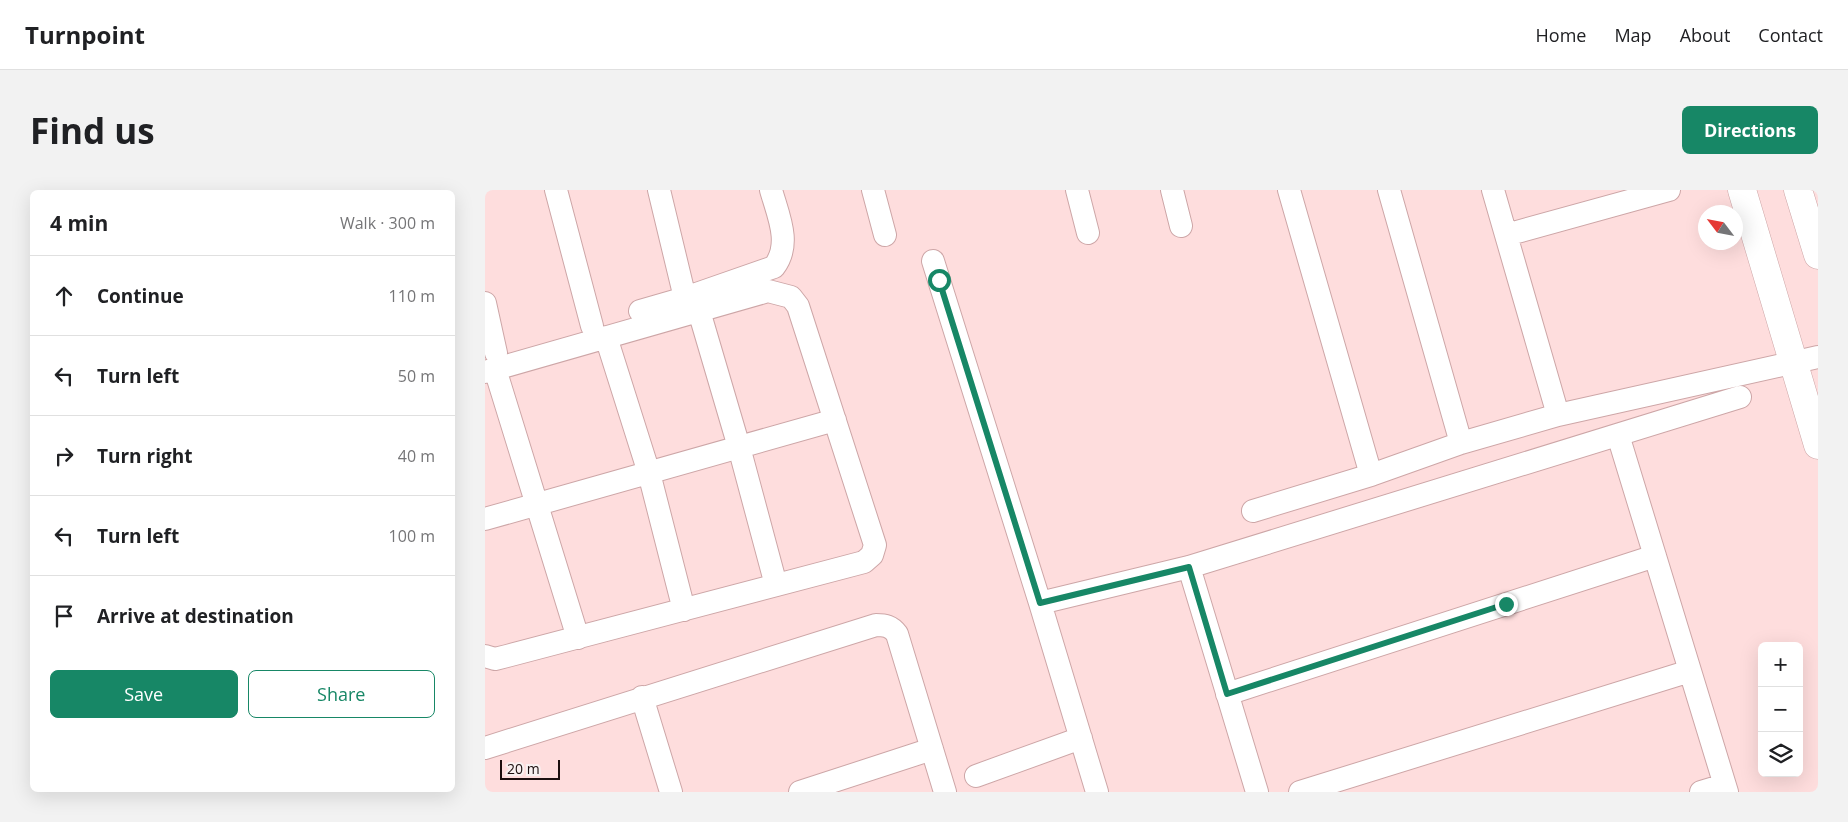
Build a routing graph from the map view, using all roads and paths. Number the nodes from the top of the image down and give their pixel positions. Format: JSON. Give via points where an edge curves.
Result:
{"nodes":[{"id":1,"x":556,"y":190,"type":"edge"},
{"id":2,"x":659,"y":190,"type":"edge"},
{"id":3,"x":771,"y":190,"type":"edge"},
{"id":4,"x":873,"y":190,"type":"edge"},
{"id":5,"x":1077,"y":190,"type":"edge"},
{"id":6,"x":1172,"y":190,"type":"edge"},
{"id":7,"x":1289,"y":190,"type":"edge"},
{"id":8,"x":1389,"y":190,"type":"edge"},
{"id":9,"x":1493,"y":190,"type":"edge"},
{"id":10,"x":1669,"y":190,"type":"edge"},
{"id":11,"x":1742,"y":190,"type":"edge"},
{"id":12,"x":1799,"y":190,"type":"edge"},
{"id":13,"x":1181,"y":226,"type":"dead end"},
{"id":14,"x":1088,"y":233,"type":"dead end"},
{"id":15,"x":885,"y":235,"type":"dead end"},
{"id":16,"x":1506,"y":235,"type":"junction"},
{"id":17,"x":1818,"y":255,"type":"edge"},
{"id":18,"x":933,"y":261,"type":"dead end"},
{"id":19,"x":485,"y":303,"type":"edge"},
{"id":20,"x":691,"y":304,"type":"junction"},
{"id":21,"x":599,"y":331,"type":"junction"},
{"id":22,"x":1805,"y":360,"type":"edge"},
{"id":23,"x":490,"y":362,"type":"edge"},
{"id":24,"x":1740,"y":397,"type":"dead end"},
{"id":25,"x":1558,"y":415,"type":"junction"},
{"id":26,"x":835,"y":420,"type":"junction"},
{"id":27,"x":1619,"y":434,"type":"junction"},
{"id":28,"x":1461,"y":443,"type":"junction"},
{"id":29,"x":1818,"y":445,"type":"edge"},
{"id":30,"x":739,"y":447,"type":"junction"},
{"id":31,"x":649,"y":473,"type":"junction"},
{"id":32,"x":1371,"y":475,"type":"junction"},
{"id":33,"x":537,"y":505,"type":"junction"},
{"id":34,"x":1253,"y":511,"type":"dead end"},
{"id":35,"x":485,"y":520,"type":"edge"},
{"id":36,"x":1655,"y":556,"type":"junction"},
{"id":37,"x":1189,"y":567,"type":"junction"},
{"id":38,"x":776,"y":585,"type":"junction"},
{"id":39,"x":1040,"y":603,"type":"junction"},
{"id":40,"x":684,"y":610,"type":"junction"},
{"id":41,"x":579,"y":638,"type":"junction"},
{"id":42,"x":485,"y":656,"type":"edge"},
{"id":43,"x":1690,"y":671,"type":"junction"},
{"id":44,"x":1227,"y":694,"type":"junction"},
{"id":45,"x":642,"y":697,"type":"junction"},
{"id":46,"x":1081,"y":738,"type":"junction"},
{"id":47,"x":485,"y":748,"type":"edge"},
{"id":48,"x":932,"y":749,"type":"junction"},
{"id":49,"x":976,"y":776,"type":"dead end"},
{"id":50,"x":1725,"y":788,"type":"edge"},
{"id":51,"x":671,"y":792,"type":"edge"},
{"id":52,"x":800,"y":792,"type":"edge"},
{"id":53,"x":945,"y":792,"type":"edge"},
{"id":54,"x":1097,"y":792,"type":"edge"},
{"id":55,"x":1257,"y":792,"type":"edge"},
{"id":56,"x":1300,"y":792,"type":"edge"},
{"id":57,"x":1701,"y":792,"type":"edge"}],
"edges":[{"from":1,"to":21,"type":"street"},
{"from":2,"to":20,"type":"street"},
{"from":3,"to":20,"type":"street","via":[[784,239],[779,260],[774,266]]},
{"from":4,"to":15,"type":"street"},
{"from":5,"to":14,"type":"street"},
{"from":6,"to":13,"type":"street"},
{"from":7,"to":32,"type":"street"},
{"from":8,"to":28,"type":"street"},
{"from":9,"to":16,"type":"street"},
{"from":10,"to":16,"type":"street"},
{"from":11,"to":22,"type":"street"},
{"from":12,"to":17,"type":"street"},
{"from":16,"to":25,"type":"street"},
{"from":18,"to":39,"type":"street"},
{"from":19,"to":23,"type":"street"},
{"from":20,"to":21,"type":"street"},
{"from":20,"to":26,"type":"street","via":[[768,291],[791,297],[798,306]]},
{"from":20,"to":30,"type":"street"},
{"from":21,"to":23,"type":"street"},
{"from":21,"to":31,"type":"street"},
{"from":22,"to":25,"type":"street"},
{"from":22,"to":29,"type":"street"},
{"from":23,"to":33,"type":"street"},
{"from":24,"to":27,"type":"street"},
{"from":25,"to":28,"type":"street"},
{"from":26,"to":30,"type":"street"},
{"from":26,"to":38,"type":"street","via":[[872,534],[875,545],[872,555],[864,562]]},
{"from":27,"to":36,"type":"street"},
{"from":27,"to":37,"type":"street"},
{"from":28,"to":32,"type":"street"},
{"from":30,"to":31,"type":"street"},
{"from":30,"to":38,"type":"street"},
{"from":31,"to":33,"type":"street"},
{"from":31,"to":40,"type":"street"},
{"from":32,"to":34,"type":"street"},
{"from":33,"to":35,"type":"street"},
{"from":33,"to":41,"type":"street"},
{"from":36,"to":43,"type":"street"},
{"from":36,"to":44,"type":"street"},
{"from":37,"to":39,"type":"street"},
{"from":37,"to":44,"type":"street"},
{"from":38,"to":40,"type":"street"},
{"from":39,"to":46,"type":"street"},
{"from":40,"to":41,"type":"street"},
{"from":41,"to":42,"type":"street","via":[[495,659]]},
{"from":43,"to":50,"type":"street"},
{"from":43,"to":56,"type":"street"},
{"from":44,"to":55,"type":"street"},
{"from":45,"to":47,"type":"street"},
{"from":45,"to":48,"type":"street","via":[[875,624],[889,626],[897,634]]},
{"from":45,"to":51,"type":"street"},
{"from":46,"to":49,"type":"street"},
{"from":46,"to":54,"type":"street"},
{"from":48,"to":52,"type":"street"},
{"from":48,"to":53,"type":"street"},
{"from":50,"to":57,"type":"street"}]}
